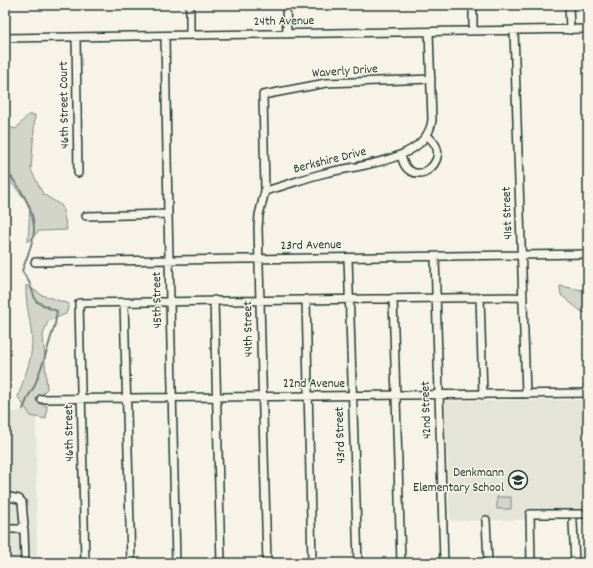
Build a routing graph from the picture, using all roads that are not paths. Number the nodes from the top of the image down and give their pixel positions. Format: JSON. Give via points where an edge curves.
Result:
{"nodes":[{"id":1,"x":190,"y":5,"type":"edge"},
{"id":2,"x":286,"y":5,"type":"edge"},
{"id":3,"x":473,"y":5,"type":"edge"},
{"id":4,"x":569,"y":5,"type":"edge"},
{"id":5,"x":588,"y":29,"type":"edge"},
{"id":6,"x":514,"y":30,"type":"junction"},
{"id":7,"x":570,"y":30,"type":"junction"},
{"id":8,"x":473,"y":31,"type":"junction"},
{"id":9,"x":429,"y":32,"type":"junction"},
{"id":10,"x":287,"y":34,"type":"junction"},
{"id":11,"x":190,"y":35,"type":"junction"},
{"id":12,"x":165,"y":36,"type":"junction"},
{"id":13,"x":5,"y":38,"type":"edge"},
{"id":14,"x":76,"y":38,"type":"junction"},
{"id":15,"x":431,"y":79,"type":"junction"},
{"id":16,"x":263,"y":95,"type":"joint"},
{"id":17,"x":428,"y":136,"type":"junction"},
{"id":18,"x":401,"y":156,"type":"junction"},
{"id":19,"x":78,"y":172,"type":"dead end"},
{"id":20,"x":265,"y":191,"type":"junction"},
{"id":21,"x":168,"y":214,"type":"junction"},
{"id":22,"x":86,"y":216,"type":"dead end"},
{"id":23,"x":588,"y":254,"type":"edge"},
{"id":24,"x":521,"y":255,"type":"junction"},
{"id":25,"x":435,"y":257,"type":"junction"},
{"id":26,"x":348,"y":258,"type":"junction"},
{"id":27,"x":260,"y":259,"type":"junction"},
{"id":28,"x":169,"y":260,"type":"junction"},
{"id":29,"x":35,"y":262,"type":"dead end"},
{"id":30,"x":480,"y":297,"type":"junction"},
{"id":31,"x":523,"y":297,"type":"junction"},
{"id":32,"x":349,"y":298,"type":"junction"},
{"id":33,"x":393,"y":298,"type":"junction"},
{"id":34,"x":436,"y":298,"type":"junction"},
{"id":35,"x":306,"y":299,"type":"junction"},
{"id":36,"x":214,"y":300,"type":"junction"},
{"id":37,"x":260,"y":300,"type":"junction"},
{"id":38,"x":124,"y":302,"type":"junction"},
{"id":39,"x":170,"y":302,"type":"junction"},
{"id":40,"x":588,"y":393,"type":"edge"},
{"id":41,"x":526,"y":394,"type":"junction"},
{"id":42,"x":439,"y":395,"type":"junction"},
{"id":43,"x":483,"y":395,"type":"junction"},
{"id":44,"x":308,"y":396,"type":"junction"},
{"id":45,"x":352,"y":396,"type":"junction"},
{"id":46,"x":395,"y":396,"type":"junction"},
{"id":47,"x":218,"y":397,"type":"junction"},
{"id":48,"x":262,"y":397,"type":"junction"},
{"id":49,"x":126,"y":398,"type":"junction"},
{"id":50,"x":172,"y":398,"type":"junction"},
{"id":51,"x":41,"y":399,"type":"dead end"},
{"id":52,"x":81,"y":399,"type":"junction"},
{"id":53,"x":5,"y":496,"type":"edge"},
{"id":54,"x":588,"y":514,"type":"edge"},
{"id":55,"x":486,"y":520,"type":"dead end"},
{"id":56,"x":573,"y":522,"type":"dead end"},
{"id":57,"x":22,"y":527,"type":"junction"},
{"id":58,"x":5,"y":530,"type":"edge"},
{"id":59,"x":25,"y":563,"type":"edge"},
{"id":60,"x":85,"y":563,"type":"edge"},
{"id":61,"x":131,"y":563,"type":"edge"},
{"id":62,"x":176,"y":563,"type":"edge"},
{"id":63,"x":221,"y":563,"type":"edge"},
{"id":64,"x":267,"y":563,"type":"edge"},
{"id":65,"x":312,"y":563,"type":"edge"},
{"id":66,"x":358,"y":563,"type":"edge"},
{"id":67,"x":401,"y":563,"type":"edge"},
{"id":68,"x":444,"y":563,"type":"edge"},
{"id":69,"x":488,"y":563,"type":"edge"},
{"id":70,"x":531,"y":563,"type":"edge"},
{"id":71,"x":575,"y":563,"type":"edge"}],
"edges":[{"from":1,"to":11,"type":"street"},
{"from":2,"to":10,"type":"street"},
{"from":3,"to":8,"type":"street"},
{"from":4,"to":7,"type":"street"},
{"from":5,"to":7,"type":"street","name":"24th Avenue"},
{"from":6,"to":7,"type":"street","name":"24th Avenue"},
{"from":6,"to":8,"type":"street","name":"24th Avenue"},
{"from":6,"to":24,"type":"street","name":"41st Street"},
{"from":8,"to":9,"type":"street","name":"24th Avenue"},
{"from":9,"to":10,"type":"street","name":"24th Avenue"},
{"from":9,"to":15,"type":"street"},
{"from":10,"to":11,"type":"street","name":"24th Avenue"},
{"from":11,"to":12,"type":"street","name":"24th Avenue"},
{"from":12,"to":14,"type":"street","name":"24th Avenue"},
{"from":12,"to":21,"type":"street","name":"45th Street"},
{"from":13,"to":14,"type":"street","name":"24th Avenue"},
{"from":14,"to":19,"type":"street","name":"46th Street Court"},
{"from":15,"to":16,"type":"street","name":"Waverly Drive","via":[[326,83]]},
{"from":15,"to":17,"type":"street","via":[[432,120]]},
{"from":16,"to":20,"type":"street","name":"44th Street"},
{"from":17,"to":18,"type":"street","name":"Berkshire Drive"},
{"from":17,"to":18,"type":"street","via":[[438,153],[437,161],[429,169],[411,171],[405,166]]},
{"from":18,"to":20,"type":"street","name":"Berkshire Drive","via":[[322,174]]},
{"from":20,"to":27,"type":"street","name":"44th Street","via":[[259,215]]},
{"from":21,"to":22,"type":"street"},
{"from":21,"to":28,"type":"street","name":"45th Street"},
{"from":23,"to":24,"type":"street","name":"23rd Avenue"},
{"from":24,"to":25,"type":"street","name":"23rd Avenue"},
{"from":24,"to":31,"type":"street","name":"41st Street"},
{"from":25,"to":26,"type":"street","name":"23rd Avenue"},
{"from":25,"to":34,"type":"street","name":"42nd Street"},
{"from":26,"to":27,"type":"street","name":"23rd Avenue"},
{"from":26,"to":32,"type":"street","name":"43rd Street"},
{"from":27,"to":28,"type":"street","name":"23rd Avenue"},
{"from":27,"to":37,"type":"street","name":"44th Street"},
{"from":28,"to":29,"type":"street","name":"23rd Avenue"},
{"from":28,"to":39,"type":"street","name":"45th Street"},
{"from":30,"to":31,"type":"street"},
{"from":30,"to":34,"type":"street"},
{"from":30,"to":43,"type":"street"},
{"from":31,"to":41,"type":"street","name":"41st Street"},
{"from":32,"to":33,"type":"street"},
{"from":32,"to":35,"type":"street"},
{"from":32,"to":45,"type":"street","name":"43rd Street"},
{"from":33,"to":34,"type":"street"},
{"from":33,"to":46,"type":"street"},
{"from":34,"to":42,"type":"street","name":"42nd Street"},
{"from":35,"to":37,"type":"street"},
{"from":35,"to":44,"type":"street"},
{"from":36,"to":37,"type":"street"},
{"from":36,"to":39,"type":"street"},
{"from":36,"to":47,"type":"street"},
{"from":37,"to":48,"type":"street","name":"44th Street"},
{"from":38,"to":39,"type":"street"},
{"from":38,"to":49,"type":"street"},
{"from":38,"to":52,"type":"street","name":"46th Street","via":[[79,303]]},
{"from":39,"to":50,"type":"street","name":"45th Street"},
{"from":40,"to":41,"type":"street","name":"22nd Avenue"},
{"from":41,"to":43,"type":"street","name":"22nd Avenue"},
{"from":42,"to":43,"type":"street","name":"22nd Avenue"},
{"from":42,"to":46,"type":"street","name":"22nd Avenue"},
{"from":42,"to":68,"type":"street","name":"42nd Street"},
{"from":44,"to":45,"type":"street","name":"22nd Avenue"},
{"from":44,"to":48,"type":"street","name":"22nd Avenue"},
{"from":44,"to":65,"type":"street"},
{"from":45,"to":46,"type":"street","name":"22nd Avenue"},
{"from":45,"to":66,"type":"street","name":"43rd Street"},
{"from":46,"to":67,"type":"street"},
{"from":47,"to":48,"type":"street","name":"22nd Avenue"},
{"from":47,"to":50,"type":"street","name":"22nd Avenue"},
{"from":47,"to":63,"type":"street"},
{"from":48,"to":64,"type":"street","name":"44th Street"},
{"from":49,"to":50,"type":"street","name":"22nd Avenue"},
{"from":49,"to":52,"type":"street","name":"22nd Avenue"},
{"from":49,"to":61,"type":"street"},
{"from":50,"to":62,"type":"street","name":"45th Street"},
{"from":51,"to":52,"type":"street","name":"22nd Avenue"},
{"from":52,"to":60,"type":"street","name":"46th Street"},
{"from":53,"to":57,"type":"street","via":[[22,502]]},
{"from":54,"to":70,"type":"street","via":[[530,514]]},
{"from":55,"to":69,"type":"street"},
{"from":56,"to":71,"type":"street"},
{"from":57,"to":58,"type":"street"},
{"from":57,"to":59,"type":"street"}]}
